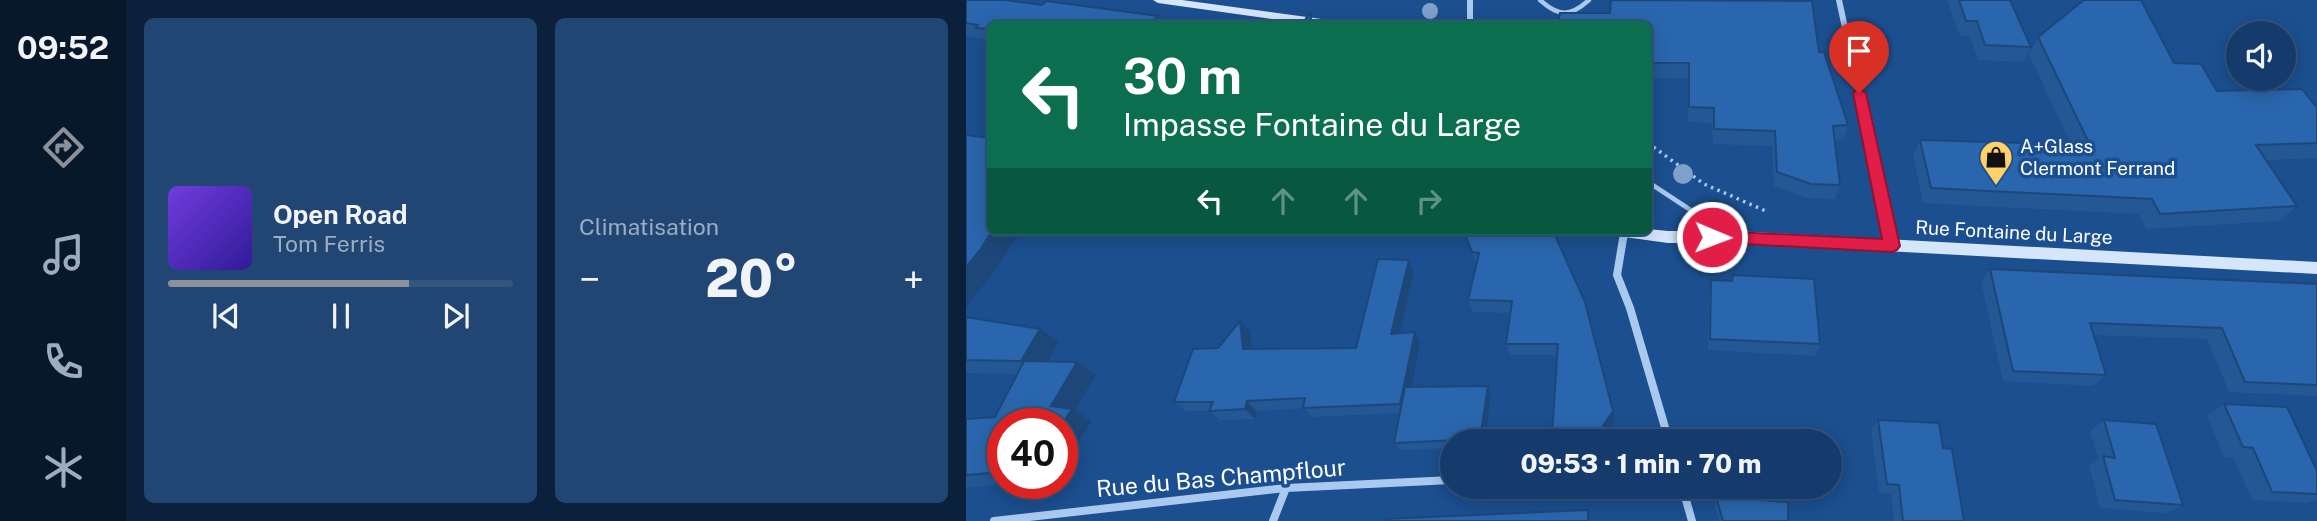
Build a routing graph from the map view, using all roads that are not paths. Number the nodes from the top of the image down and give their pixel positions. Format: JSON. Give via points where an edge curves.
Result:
{"nodes":[{"id":1,"x":1158,"y":0,"type":"edge"},
{"id":2,"x":1470,"y":0,"type":"edge"},
{"id":3,"x":1540,"y":0,"type":"edge"},
{"id":4,"x":1589,"y":0,"type":"edge"},
{"id":5,"x":1839,"y":0,"type":"edge"},
{"id":6,"x":1308,"y":21,"type":"edge"},
{"id":7,"x":1470,"y":21,"type":"edge"},
{"id":8,"x":1652,"y":186,"type":"edge"},
{"id":9,"x":1621,"y":235,"type":"edge"},
{"id":10,"x":1649,"y":235,"type":"edge"},
{"id":11,"x":1734,"y":237,"type":"junction"},
{"id":12,"x":1892,"y":246,"type":"junction"},
{"id":13,"x":2317,"y":268,"type":"edge"},
{"id":14,"x":1665,"y":429,"type":"edge"},
{"id":15,"x":1440,"y":481,"type":"edge"},
{"id":16,"x":1286,"y":488,"type":"junction"},
{"id":17,"x":1686,"y":499,"type":"edge"},
{"id":18,"x":994,"y":521,"type":"edge"},
{"id":19,"x":1273,"y":521,"type":"edge"},
{"id":20,"x":1692,"y":521,"type":"edge"}],
"edges":[{"from":1,"to":6,"type":"street"},
{"from":2,"to":7,"type":"street"},
{"from":3,"to":4,"type":"lane","via":[[1554,14],[1562,15],[1577,12]]},
{"from":5,"to":12,"type":"street"},
{"from":8,"to":11,"type":"lane"},
{"from":9,"to":14,"type":"street","via":[[1617,275]]},
{"from":10,"to":11,"type":"street","name":"Rue Fontaine du Large"},
{"from":11,"to":12,"type":"street","name":"Rue Fontaine du Large"},
{"from":12,"to":13,"type":"street","name":"Rue Fontaine du Large"},
{"from":15,"to":16,"type":"street","name":"Rue du Bas Champflour"},
{"from":16,"to":18,"type":"street","name":"Rue du Bas Champflour"},
{"from":16,"to":19,"type":"street"},
{"from":17,"to":20,"type":"street"}]}
